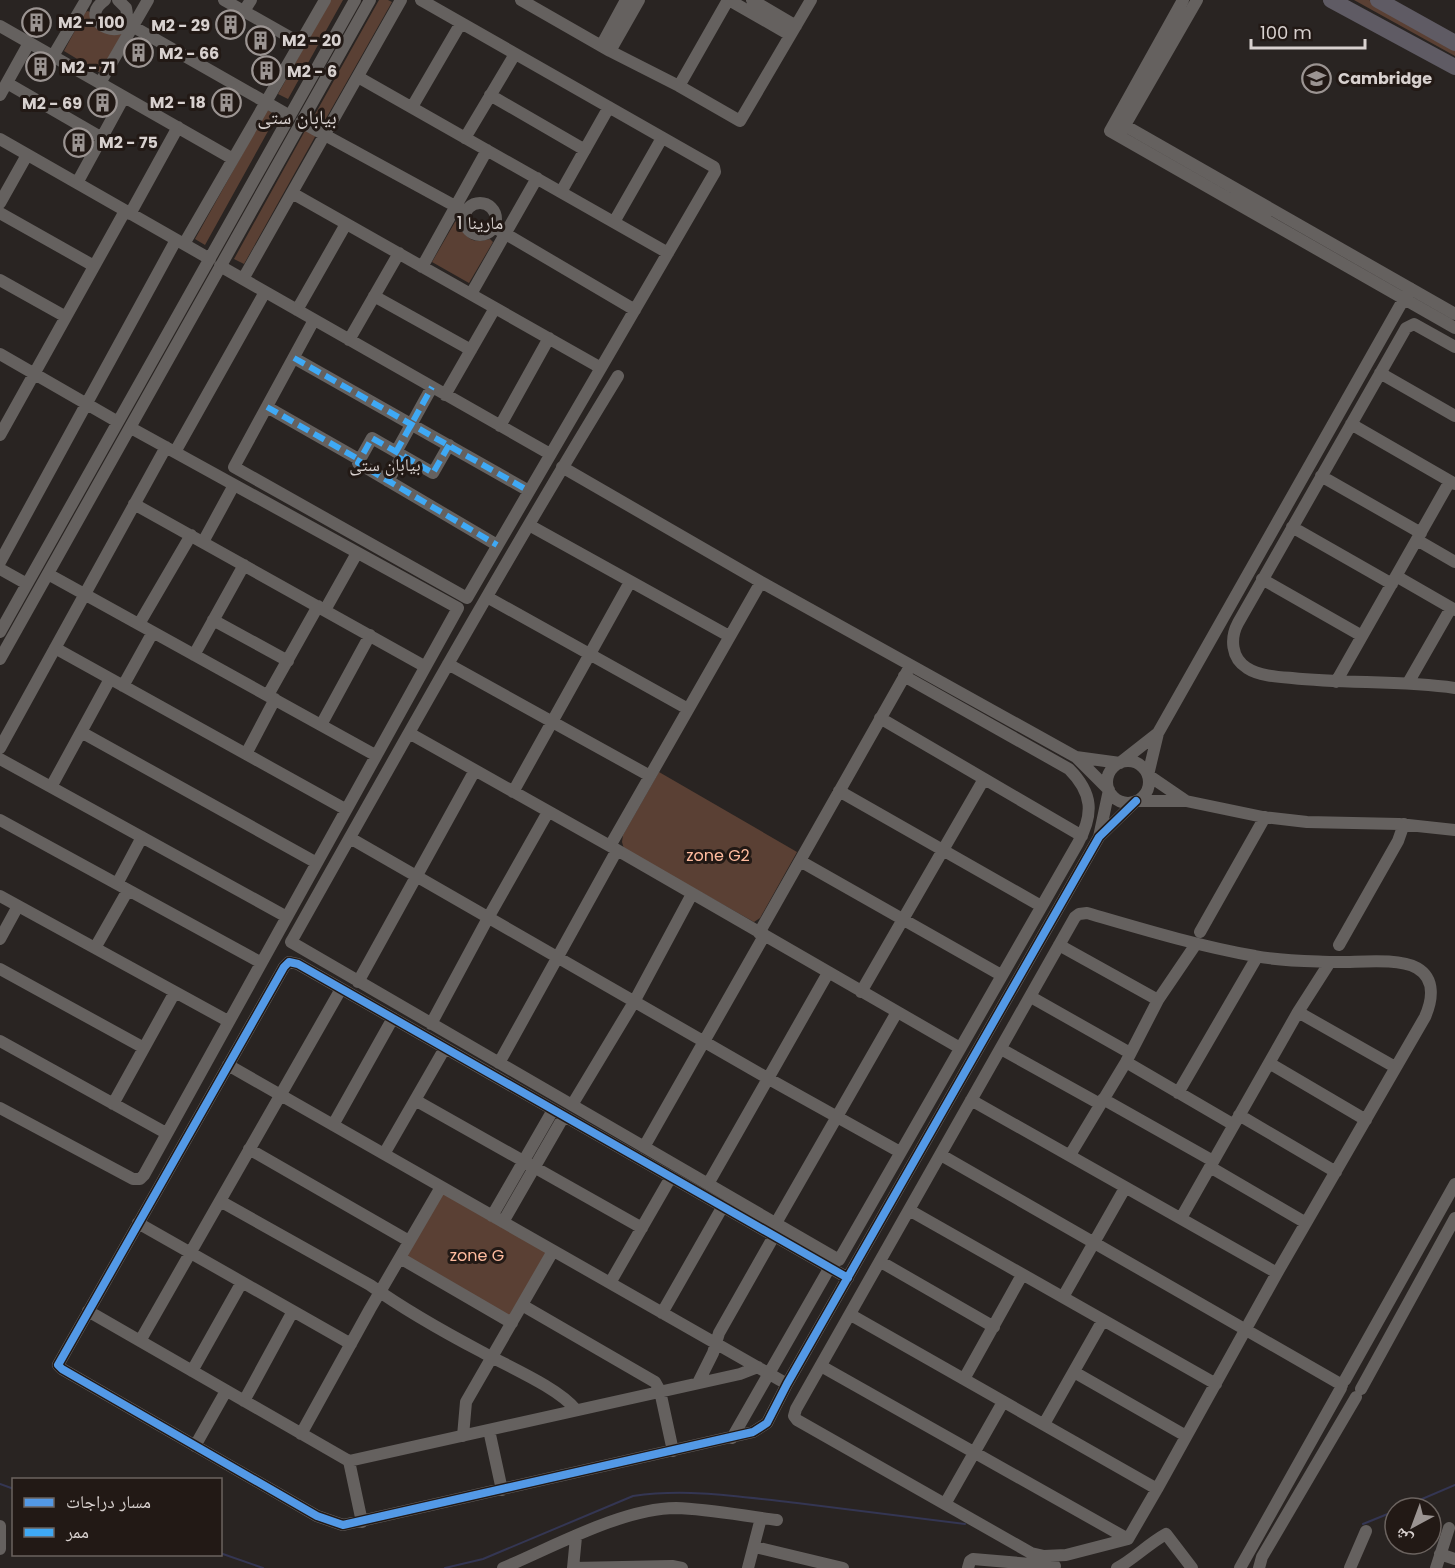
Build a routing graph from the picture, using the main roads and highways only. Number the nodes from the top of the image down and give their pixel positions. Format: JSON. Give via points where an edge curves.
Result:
{"nodes":[{"id":1,"x":1331,"y":0,"type":"edge"},
{"id":2,"x":1378,"y":0,"type":"edge"},
{"id":3,"x":1455,"y":43,"type":"edge"},
{"id":4,"x":1455,"y":67,"type":"edge"}],
"edges":[{"from":1,"to":4,"type":"highway"},
{"from":2,"to":3,"type":"highway"}]}
